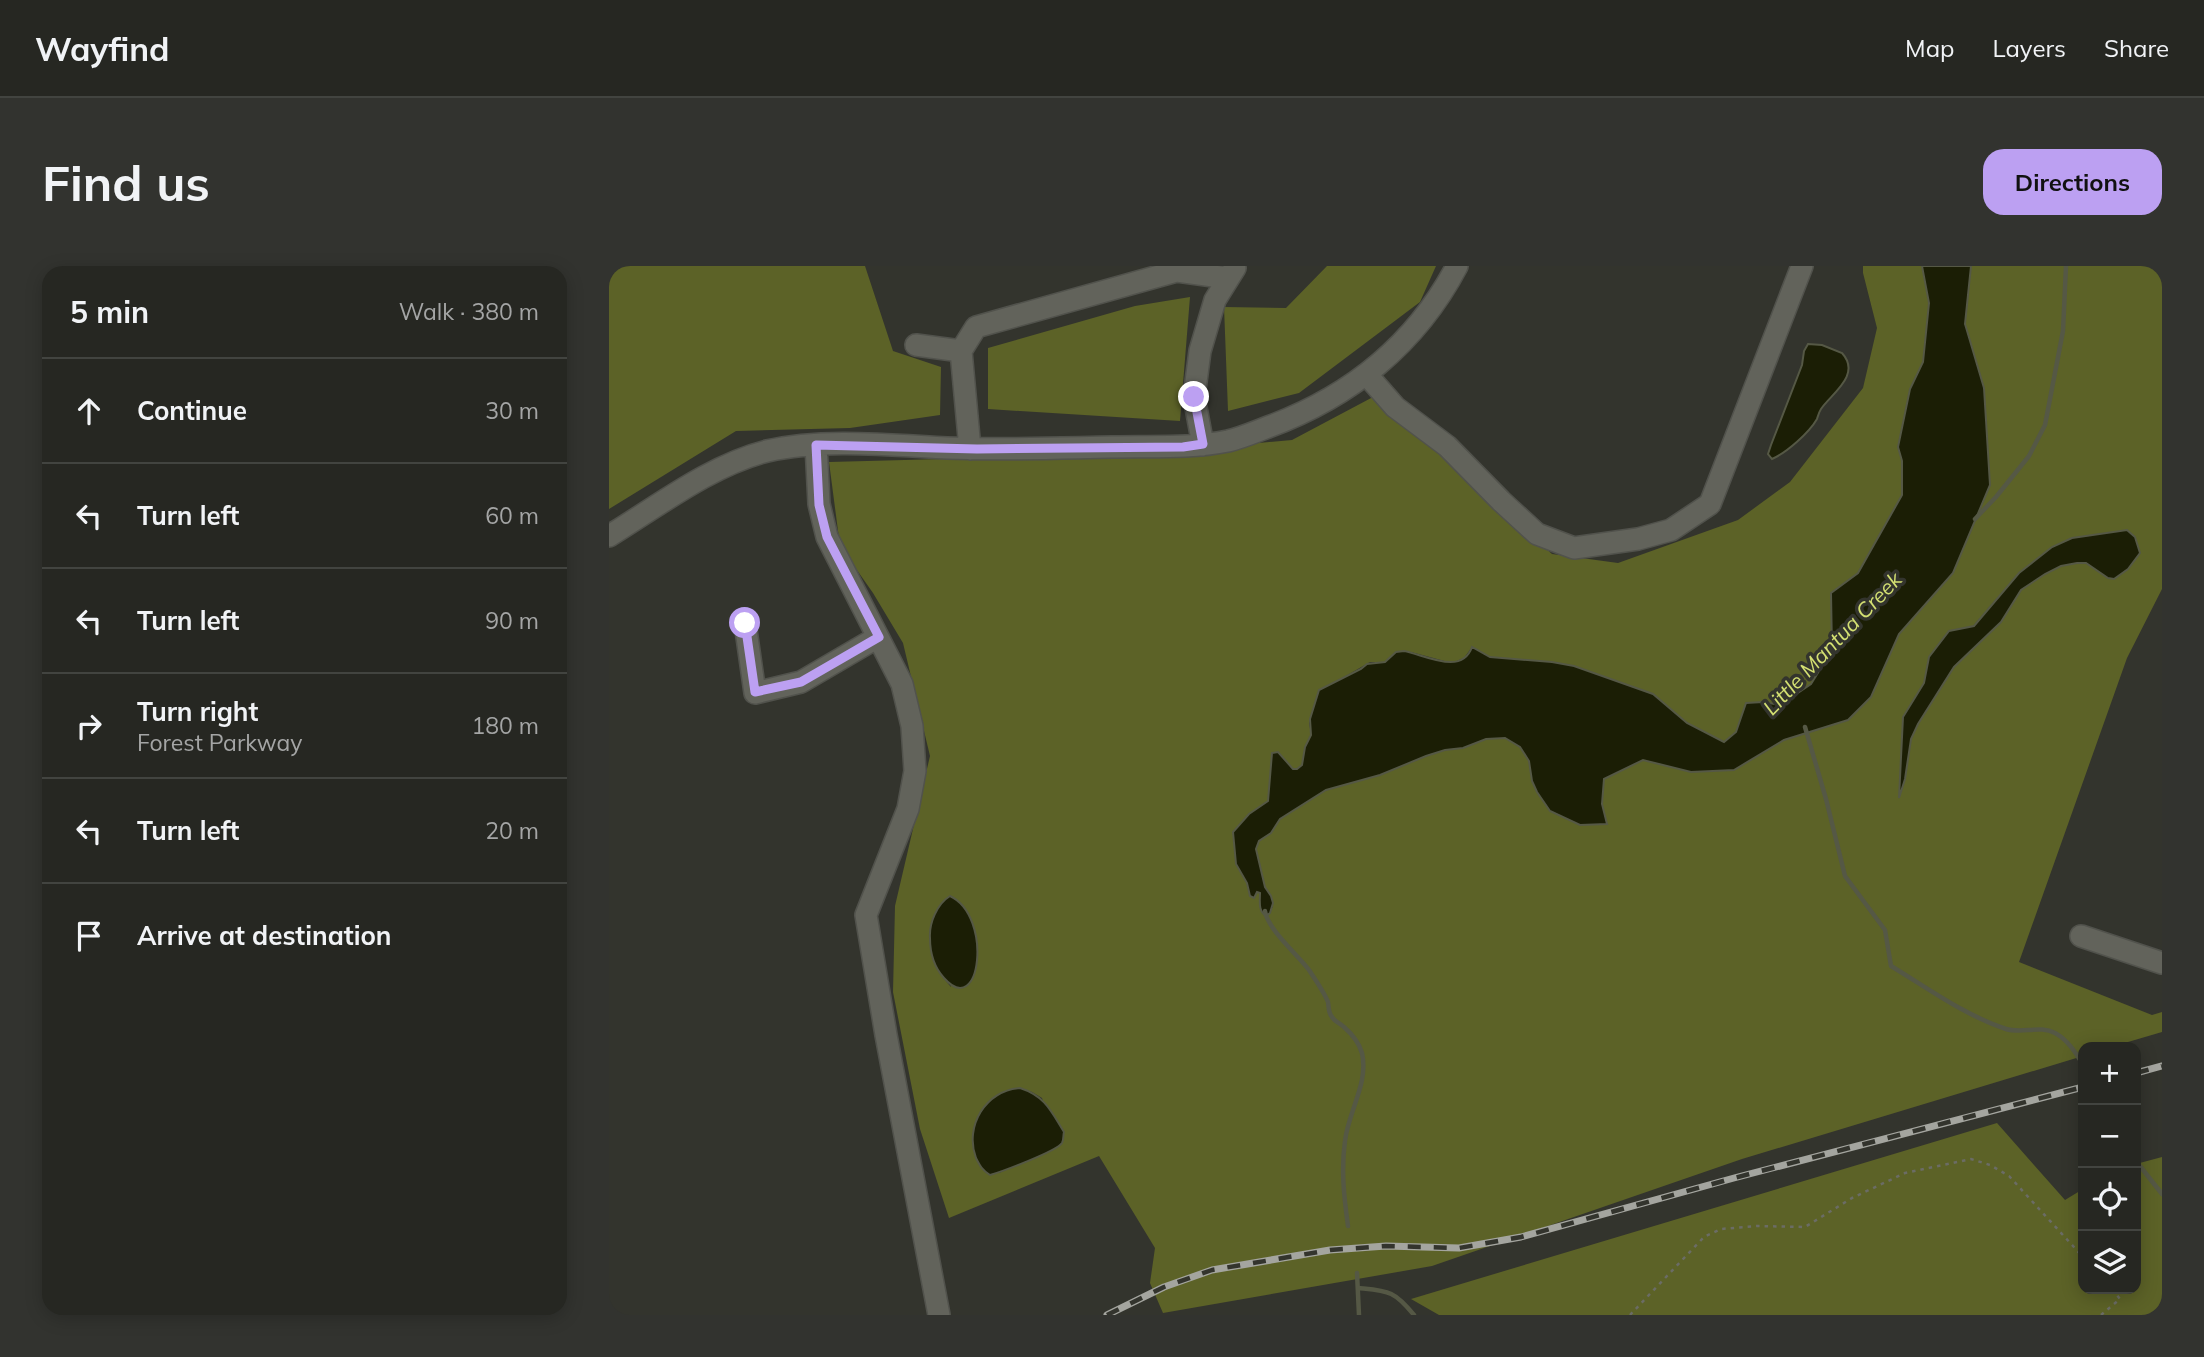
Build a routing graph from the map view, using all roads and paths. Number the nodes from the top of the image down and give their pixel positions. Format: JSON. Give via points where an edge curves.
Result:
{"nodes":[{"id":1,"x":1457,"y":266,"type":"edge"},
{"id":2,"x":1802,"y":266,"type":"edge"},
{"id":3,"x":1232,"y":272,"type":"edge"},
{"id":4,"x":916,"y":345,"type":"dead end"},
{"id":5,"x":961,"y":351,"type":"junction"},
{"id":6,"x":1367,"y":375,"type":"junction"},
{"id":7,"x":1203,"y":444,"type":"junction"},
{"id":8,"x":816,"y":445,"type":"junction"},
{"id":9,"x":970,"y":449,"type":"junction"},
{"id":10,"x":609,"y":537,"type":"edge"},
{"id":11,"x":745,"y":623,"type":"dead end"},
{"id":12,"x":879,"y":637,"type":"junction"},
{"id":13,"x":2081,"y":936,"type":"dead end"},
{"id":14,"x":2162,"y":963,"type":"edge"},
{"id":15,"x":2078,"y":1252,"type":"edge"},
{"id":16,"x":2116,"y":1294,"type":"edge"},
{"id":17,"x":940,"y":1315,"type":"edge"},
{"id":18,"x":1630,"y":1315,"type":"edge"},
{"id":19,"x":2101,"y":1315,"type":"edge"}],
"edges":[{"from":1,"to":6,"type":"street","via":[[1432,308]]},
{"from":2,"to":6,"type":"street","via":[[1710,504],[1671,530],[1638,539],[1574,548],[1537,534],[1447,446],[1395,407]]},
{"from":3,"to":5,"type":"street","via":[[1177,271],[976,327]]},
{"from":3,"to":7,"type":"street","via":[[1215,300],[1200,351],[1194,397]]},
{"from":4,"to":5,"type":"street"},
{"from":5,"to":9,"type":"street"},
{"from":6,"to":7,"type":"street","via":[[1327,402],[1285,421],[1230,441]]},
{"from":7,"to":9,"type":"street"},
{"from":8,"to":9,"type":"street"},
{"from":8,"to":10,"type":"street","via":[[768,451],[733,462]]},
{"from":8,"to":12,"type":"street","via":[[819,505],[827,537]]},
{"from":11,"to":12,"type":"street","via":[[755,692],[801,682]]},
{"from":12,"to":17,"type":"street","via":[[902,684],[912,726],[915,771],[908,809],[866,915]]},
{"from":13,"to":14,"type":"street"},
{"from":15,"to":18,"type":"path","via":[[2009,1176],[1971,1159],[1905,1173],[1805,1227],[1758,1226],[1712,1233],[1688,1252]]},
{"from":16,"to":19,"type":"path","via":[[2120,1299]]}]}
